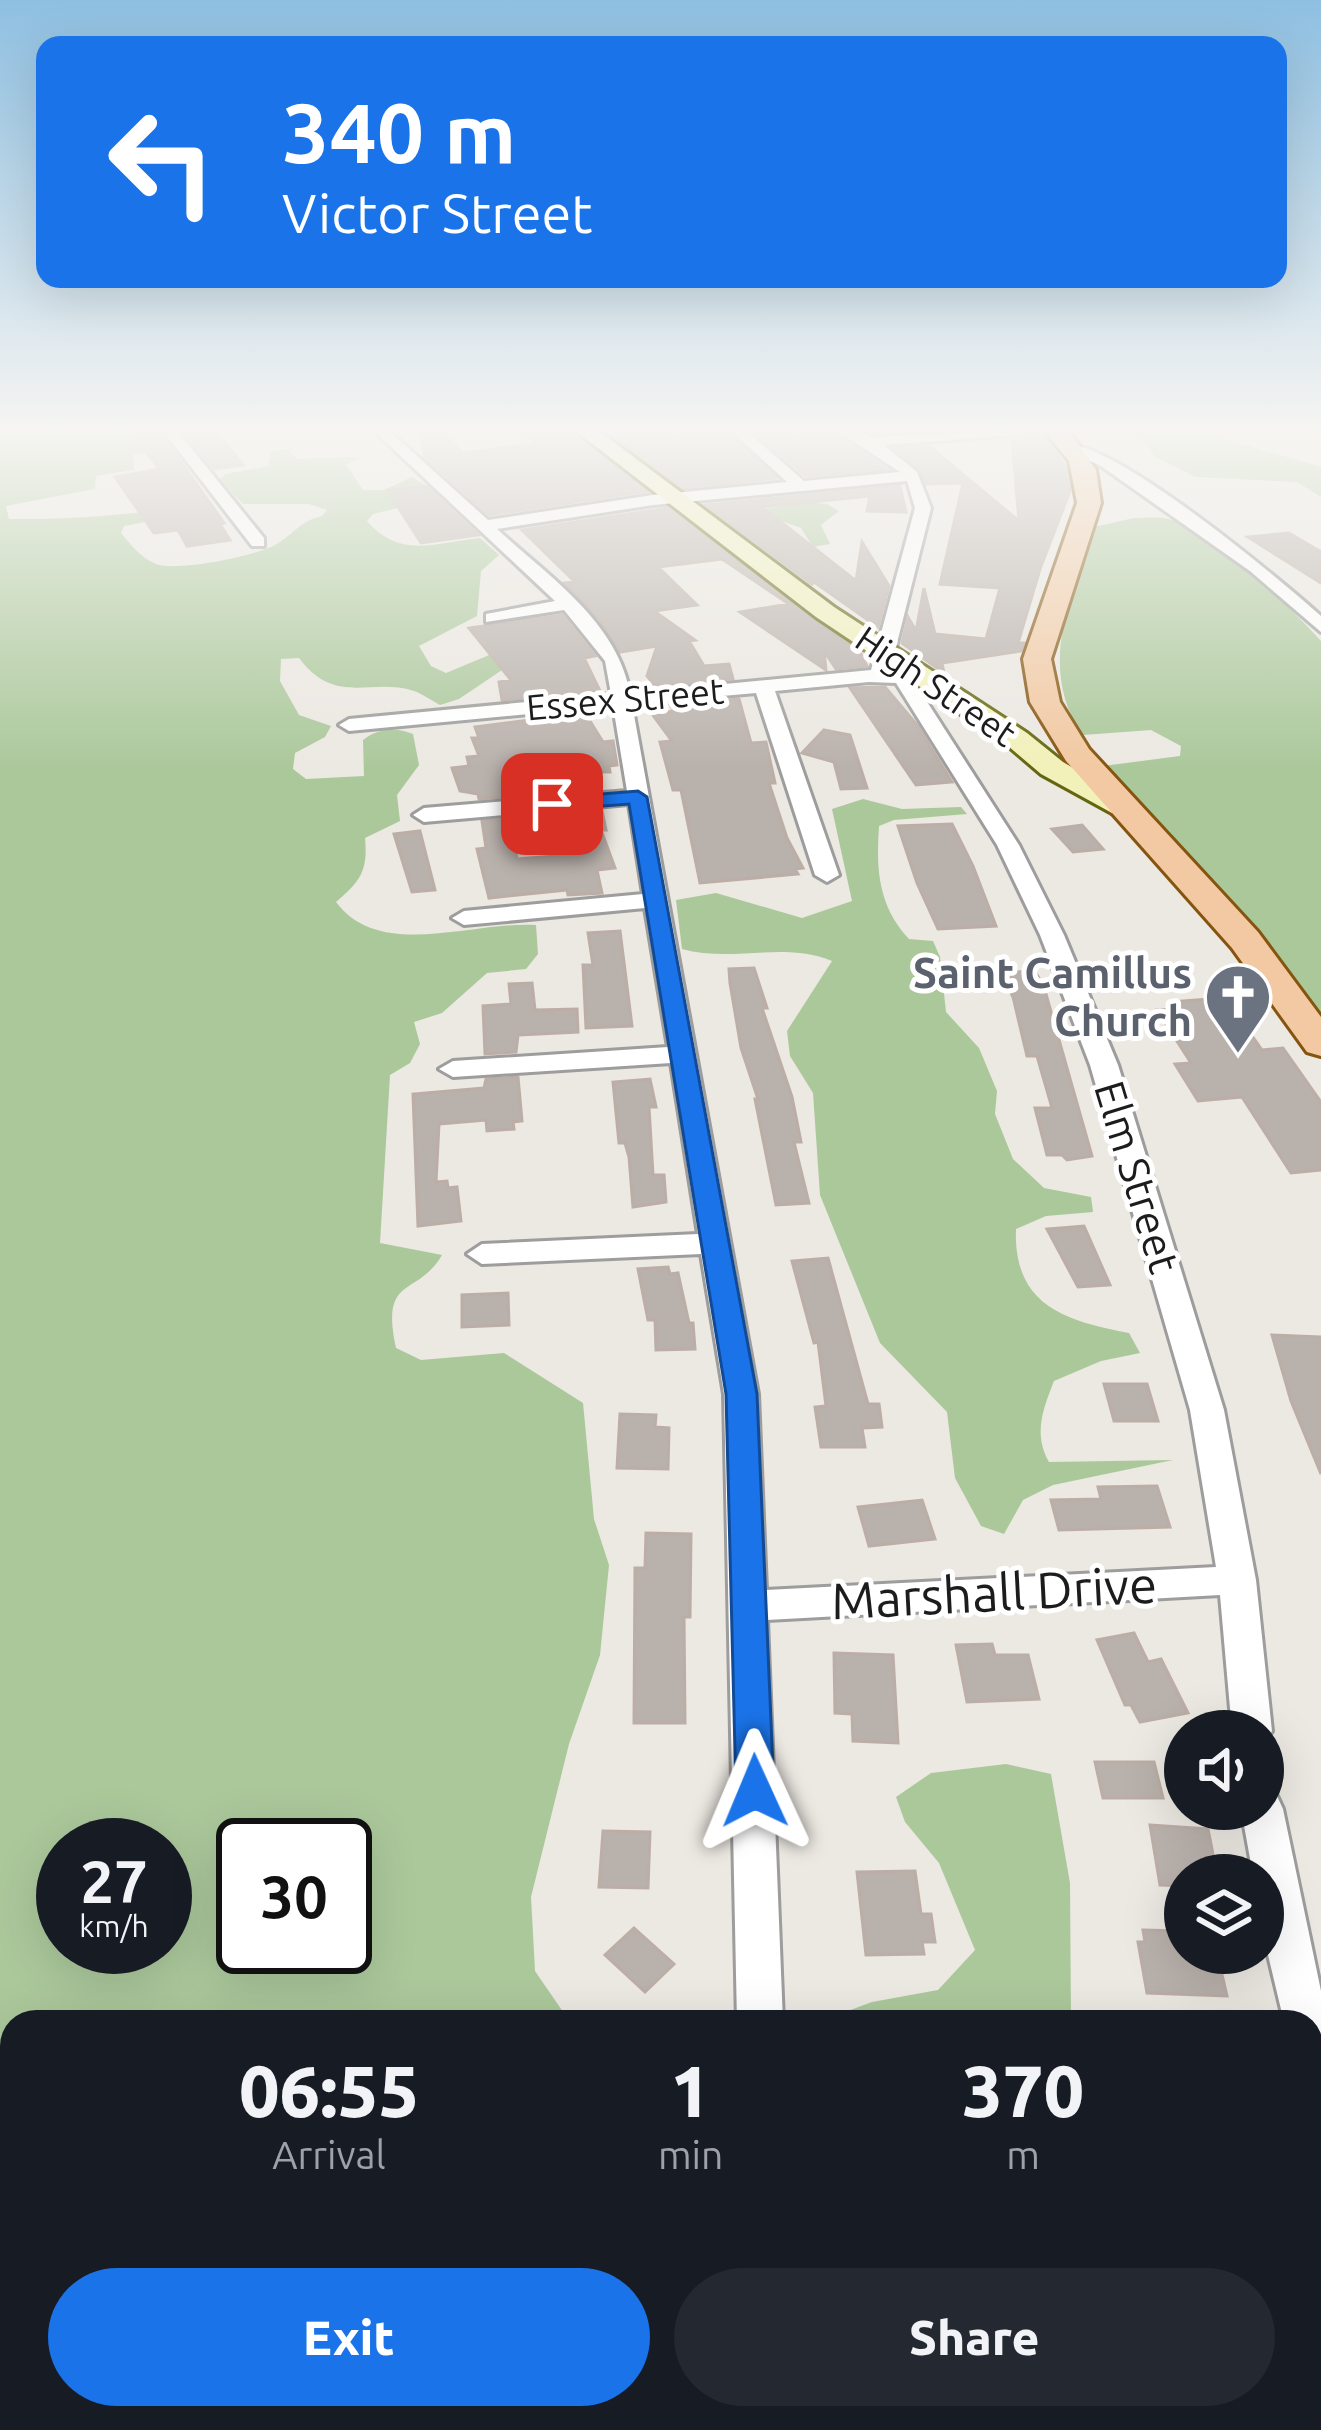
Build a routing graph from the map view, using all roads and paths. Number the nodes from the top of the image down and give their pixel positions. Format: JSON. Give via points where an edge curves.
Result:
{"nodes":[{"id":1,"x":501,"y":541,"type":"edge"},
{"id":2,"x":731,"y":541,"type":"edge"},
{"id":3,"x":915,"y":541,"type":"edge"},
{"id":4,"x":1076,"y":541,"type":"edge"},
{"id":5,"x":1219,"y":541,"type":"edge"},
{"id":6,"x":568,"y":604,"type":"junction"},
{"id":7,"x":492,"y":618,"type":"dead end"},
{"id":8,"x":1321,"y":626,"type":"edge"},
{"id":9,"x":885,"y":668,"type":"junction"},
{"id":10,"x":764,"y":686,"type":"junction"},
{"id":11,"x":623,"y":699,"type":"junction"},
{"id":12,"x":349,"y":725,"type":"dead end"},
{"id":13,"x":638,"y":797,"type":"junction"},
{"id":14,"x":1123,"y":806,"type":"junction"},
{"id":15,"x":424,"y":815,"type":"dead end"},
{"id":16,"x":826,"y":875,"type":"dead end"},
{"id":17,"x":654,"y":900,"type":"junction"},
{"id":18,"x":464,"y":918,"type":"dead end"},
{"id":19,"x":1321,"y":1045,"type":"edge"},
{"id":20,"x":685,"y":1054,"type":"junction"},
{"id":21,"x":453,"y":1069,"type":"dead end"},
{"id":22,"x":718,"y":1243,"type":"junction"},
{"id":23,"x":482,"y":1254,"type":"dead end"},
{"id":24,"x":1237,"y":1580,"type":"junction"},
{"id":25,"x":751,"y":1606,"type":"junction"},
{"id":26,"x":1250,"y":1710,"type":"edge"},
{"id":27,"x":1266,"y":1830,"type":"edge"},
{"id":28,"x":760,"y":2010,"type":"edge"},
{"id":29,"x":1304,"y":2010,"type":"edge"}],
"edges":[{"from":1,"to":6,"type":"street"},
{"from":2,"to":9,"type":"main road","name":"High Street"},
{"from":3,"to":9,"type":"street"},
{"from":4,"to":14,"type":"main road","via":[[1037,671],[1055,723]]},
{"from":5,"to":8,"type":"street"},
{"from":6,"to":7,"type":"street"},
{"from":6,"to":11,"type":"street","via":[[611,649]]},
{"from":9,"to":10,"type":"street","name":"Essex Street"},
{"from":9,"to":14,"type":"main road","name":"High Street","via":[[934,684],[1052,768]]},
{"from":9,"to":24,"type":"street","name":"Elm Street","via":[[1008,844],[1103,1065],[1207,1410]]},
{"from":10,"to":11,"type":"street","name":"Essex Street"},
{"from":10,"to":16,"type":"street"},
{"from":11,"to":12,"type":"street","name":"Essex Street"},
{"from":11,"to":13,"type":"street"},
{"from":13,"to":15,"type":"street"},
{"from":13,"to":17,"type":"street"},
{"from":14,"to":19,"type":"main road","via":[[1245,940]]},
{"from":17,"to":18,"type":"street"},
{"from":17,"to":20,"type":"street"},
{"from":20,"to":21,"type":"street"},
{"from":20,"to":22,"type":"street"},
{"from":22,"to":23,"type":"street"},
{"from":22,"to":25,"type":"street","via":[[741,1394]]},
{"from":24,"to":25,"type":"street","name":"Marshall Drive"},
{"from":24,"to":26,"type":"street","name":"Elm Street"},
{"from":25,"to":28,"type":"street"},
{"from":27,"to":29,"type":"street"}]}
